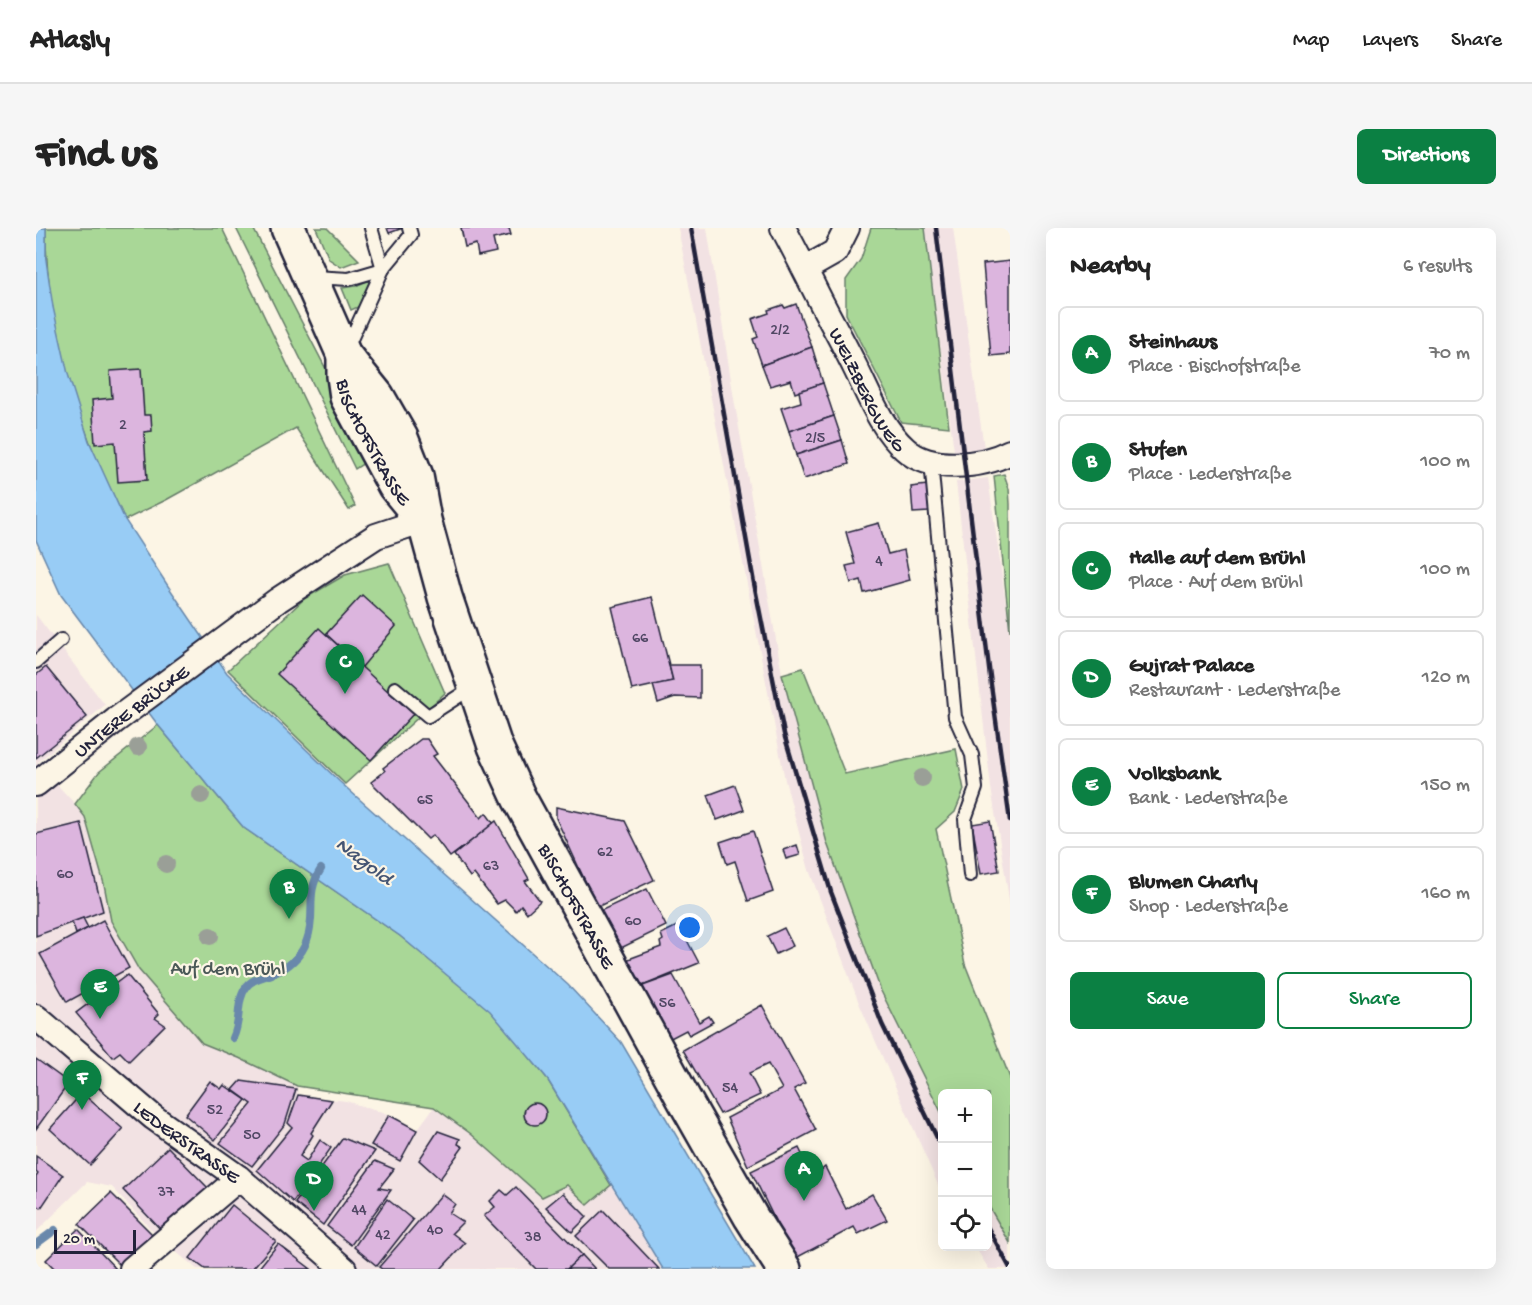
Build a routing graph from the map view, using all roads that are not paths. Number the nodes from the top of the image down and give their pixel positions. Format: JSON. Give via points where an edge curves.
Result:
{"nodes":[{"id":1,"x":288,"y":228,"type":"edge"},
{"id":2,"x":371,"y":228,"type":"edge"},
{"id":3,"x":409,"y":228,"type":"edge"},
{"id":4,"x":783,"y":228,"type":"edge"},
{"id":5,"x":847,"y":228,"type":"edge"},
{"id":6,"x":383,"y":269,"type":"junction"},
{"id":7,"x":805,"y":269,"type":"junction"},
{"id":8,"x":310,"y":277,"type":"junction"},
{"id":9,"x":345,"y":355,"type":"junction"},
{"id":10,"x":1010,"y":452,"type":"edge"},
{"id":11,"x":931,"y":462,"type":"junction"},
{"id":12,"x":424,"y":520,"type":"junction"},
{"id":13,"x":61,"y":640,"type":"dead end"},
{"id":14,"x":36,"y":662,"type":"edge"},
{"id":15,"x":474,"y":686,"type":"junction"},
{"id":16,"x":395,"y":688,"type":"dead end"},
{"id":17,"x":36,"y":784,"type":"edge"},
{"id":18,"x":970,"y":875,"type":"dead end"},
{"id":19,"x":36,"y":1017,"type":"edge"},
{"id":20,"x":239,"y":1178,"type":"junction"},
{"id":21,"x":341,"y":1268,"type":"edge"},
{"id":22,"x":132,"y":1269,"type":"edge"},
{"id":23,"x":784,"y":1269,"type":"edge"}],
"edges":[{"from":1,"to":8,"type":"main road","name":"BISCHOFSTRASSE"},
{"from":2,"to":6,"type":"lane"},
{"from":3,"to":6,"type":"lane","via":[[411,236]]},
{"from":4,"to":7,"type":"street","name":"WELZBERGWEG"},
{"from":5,"to":7,"type":"street","via":[[835,252]]},
{"from":6,"to":8,"type":"lane","via":[[349,279]]},
{"from":6,"to":9,"type":"lane"},
{"from":7,"to":11,"type":"street","name":"WELZBERGWEG","via":[[879,415],[905,450]]},
{"from":8,"to":9,"type":"main road","name":"BISCHOFSTRASSE"},
{"from":9,"to":12,"type":"main road","name":"BISCHOFSTRASSE","via":[[377,396],[401,438],[416,476]]},
{"from":10,"to":11,"type":"street","name":"WELZBERGWEG","via":[[986,461]]},
{"from":11,"to":18,"type":"lane","via":[[955,717],[972,754],[976,788],[965,819]]},
{"from":12,"to":15,"type":"main road","name":"BISCHOFSTRASSE"},
{"from":12,"to":17,"type":"street","name":"UNTERE BRÜCKE","via":[[376,536],[278,600]]},
{"from":13,"to":14,"type":"lane"},
{"from":15,"to":16,"type":"lane","via":[[428,716]]},
{"from":15,"to":23,"type":"main road","name":"BISCHOFSTRASSE","via":[[519,798],[702,1130]]},
{"from":19,"to":20,"type":"street","name":"LEDERSTRASSE","via":[[153,1117]]},
{"from":20,"to":21,"type":"street","name":"LEDERSTRASSE"},
{"from":20,"to":22,"type":"street"}]}
